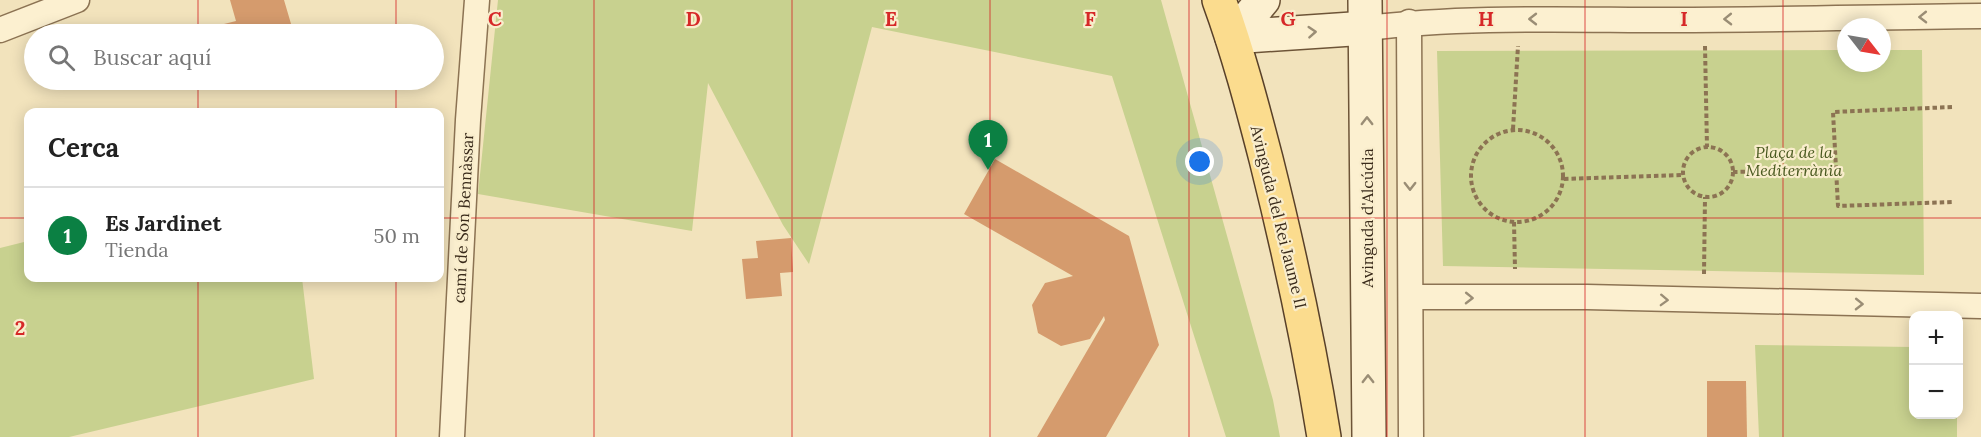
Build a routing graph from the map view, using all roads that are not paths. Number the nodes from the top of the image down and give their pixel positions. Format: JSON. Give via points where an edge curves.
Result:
{"nodes":[{"id":1,"x":76,"y":0,"type":"edge"},
{"id":2,"x":477,"y":0,"type":"edge"},
{"id":3,"x":1219,"y":0,"type":"edge"},
{"id":4,"x":1263,"y":0,"type":"edge"},
{"id":5,"x":1672,"y":10,"type":"edge"},
{"id":6,"x":1366,"y":14,"type":"edge"},
{"id":7,"x":1981,"y":16,"type":"edge"},
{"id":8,"x":1409,"y":22,"type":"junction"},
{"id":9,"x":0,"y":30,"type":"edge"},
{"id":10,"x":1232,"y":37,"type":"junction"},
{"id":11,"x":1411,"y":297,"type":"junction"},
{"id":12,"x":1981,"y":306,"type":"edge"},
{"id":13,"x":452,"y":437,"type":"edge"},
{"id":14,"x":1324,"y":437,"type":"edge"},
{"id":15,"x":1369,"y":437,"type":"edge"},
{"id":16,"x":1411,"y":437,"type":"edge"}],
"edges":[{"from":1,"to":9,"type":"street"},
{"from":2,"to":13,"type":"street","name":"camí de Son Bennàssar"},
{"from":3,"to":10,"type":"main road","name":"Avinguda del Rei Jaume II"},
{"from":4,"to":10,"type":"street"},
{"from":7,"to":5,"type":"street","one_way":true,"via":[[1705,19]]},
{"from":5,"to":8,"type":"street","one_way":true},
{"from":6,"to":8,"type":"street"},
{"from":10,"to":6,"type":"street","one_way":true},
{"from":15,"to":6,"type":"street","name":"Avinguda d'Alcúdia","one_way":true},
{"from":8,"to":11,"type":"street","one_way":true},
{"from":10,"to":14,"type":"main road","name":"Avinguda del Rei Jaume II","via":[[1296,282]]},
{"from":11,"to":12,"type":"street","one_way":true},
{"from":11,"to":16,"type":"street"}]}
